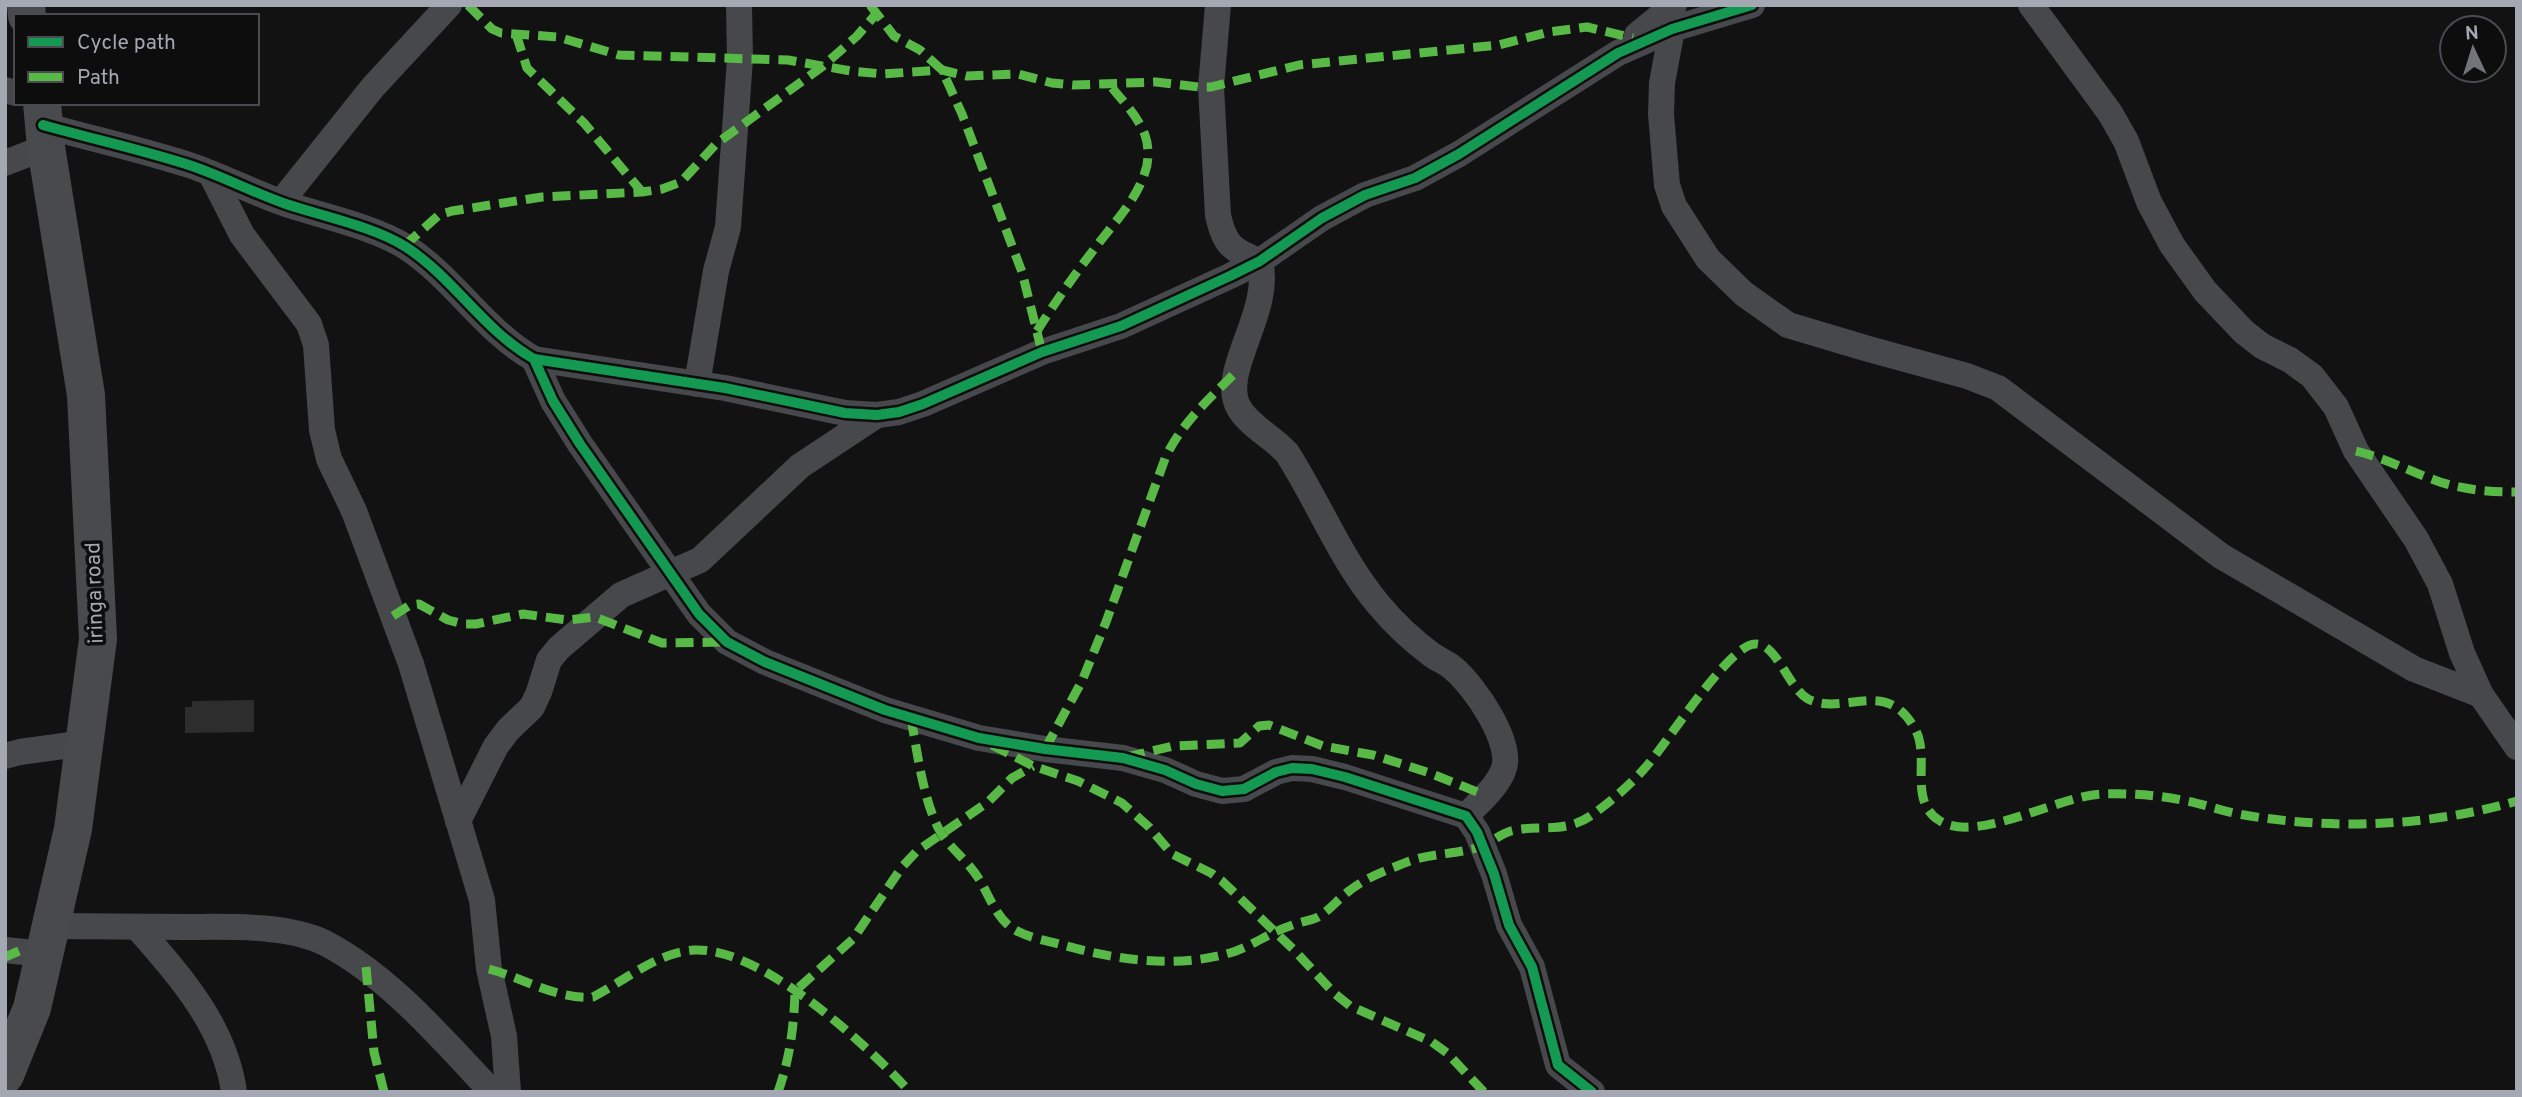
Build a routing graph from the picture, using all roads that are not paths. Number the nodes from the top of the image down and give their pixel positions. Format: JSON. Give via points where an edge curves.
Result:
{"nodes":[{"id":1,"x":449,"y":5,"type":"edge"},
{"id":2,"x":739,"y":5,"type":"edge"},
{"id":3,"x":1217,"y":5,"type":"edge"},
{"id":4,"x":1752,"y":5,"type":"edge"},
{"id":5,"x":2031,"y":5,"type":"edge"},
{"id":6,"x":1673,"y":17,"type":"edge"},
{"id":7,"x":43,"y":125,"type":"edge"},
{"id":8,"x":5,"y":163,"type":"edge"},
{"id":9,"x":211,"y":174,"type":"junction"},
{"id":10,"x":281,"y":202,"type":"junction"},
{"id":11,"x":1260,"y":261,"type":"junction"},
{"id":12,"x":534,"y":359,"type":"junction"},
{"id":13,"x":697,"y":384,"type":"junction"},
{"id":14,"x":877,"y":415,"type":"junction"},
{"id":15,"x":672,"y":574,"type":"junction"},
{"id":16,"x":2481,"y":695,"type":"junction"},
{"id":17,"x":85,"y":743,"type":"junction"},
{"id":18,"x":2517,"y":747,"type":"edge"},
{"id":19,"x":5,"y":756,"type":"edge"},
{"id":20,"x":1466,"y":816,"type":"junction"},
{"id":21,"x":458,"y":821,"type":"junction"},
{"id":22,"x":137,"y":927,"type":"junction"},
{"id":23,"x":47,"y":940,"type":"junction"},
{"id":24,"x":5,"y":950,"type":"edge"},
{"id":25,"x":5,"y":1075,"type":"edge"},
{"id":26,"x":234,"y":1092,"type":"edge"},
{"id":27,"x":492,"y":1092,"type":"edge"},
{"id":28,"x":508,"y":1092,"type":"edge"},
{"id":29,"x":1592,"y":1092,"type":"edge"}],
"edges":[{"from":1,"to":10,"type":"street","via":[[373,87]]},
{"from":2,"to":13,"type":"street","via":[[740,59],[728,227]]},
{"from":3,"to":11,"type":"street","via":[[1211,87],[1218,215],[1229,247]]},
{"from":4,"to":6,"type":"street"},
{"from":5,"to":16,"type":"street","via":[[2110,113],[2149,202],[2205,291],[2244,332],[2312,376],[2336,407],[2356,451],[2416,539],[2440,584]]},
{"from":6,"to":11,"type":"street","via":[[1633,38],[1618,53],[1460,154],[1415,178],[1343,206]]},
{"from":6,"to":16,"type":"street","via":[[1662,83],[1667,185],[1674,206],[1708,259],[1744,294],[1788,325],[1998,388],[2221,556],[2414,669]]},
{"from":7,"to":8,"type":"street"},
{"from":7,"to":9,"type":"street"},
{"from":7,"to":17,"type":"highway","name":"iringa road","via":[[86,395],[98,639]]},
{"from":9,"to":10,"type":"street"},
{"from":9,"to":21,"type":"street","via":[[242,236],[309,324],[316,345],[322,430],[329,459],[354,511],[411,664]]},
{"from":10,"to":12,"type":"street","via":[[404,246],[436,271],[492,330]]},
{"from":11,"to":14,"type":"street","via":[[1121,326],[1042,352],[923,404]]},
{"from":11,"to":20,"type":"street","via":[[1263,286],[1259,306],[1236,372],[1238,407],[1287,453],[1378,604],[1431,654],[1454,669],[1490,716],[1503,740],[1504,769]]},
{"from":12,"to":13,"type":"street"},
{"from":12,"to":15,"type":"street","via":[[553,401]]},
{"from":13,"to":14,"type":"street"},
{"from":14,"to":15,"type":"street","via":[[800,466],[700,560]]},
{"from":15,"to":20,"type":"street","via":[[699,614],[727,642],[809,682],[885,710],[979,738],[1123,758],[1222,791],[1244,789],[1292,768],[1312,769]]},
{"from":15,"to":21,"type":"street","via":[[621,595],[549,660],[532,707],[496,746]]},
{"from":16,"to":18,"type":"street"},
{"from":17,"to":19,"type":"street"},
{"from":17,"to":23,"type":"highway","name":"iringa road","via":[[73,829]]},
{"from":20,"to":29,"type":"street","via":[[1494,874],[1509,925],[1532,967],[1558,1065]]},
{"from":21,"to":28,"type":"street","via":[[482,900],[489,969],[504,1036]]},
{"from":22,"to":23,"type":"street"},
{"from":22,"to":26,"type":"street","via":[[192,994],[217,1034]]},
{"from":22,"to":27,"type":"street","via":[[281,930],[323,942],[366,967]]},
{"from":23,"to":24,"type":"street"},
{"from":23,"to":25,"type":"highway","name":"iringa road","via":[[32,1008]]}]}
